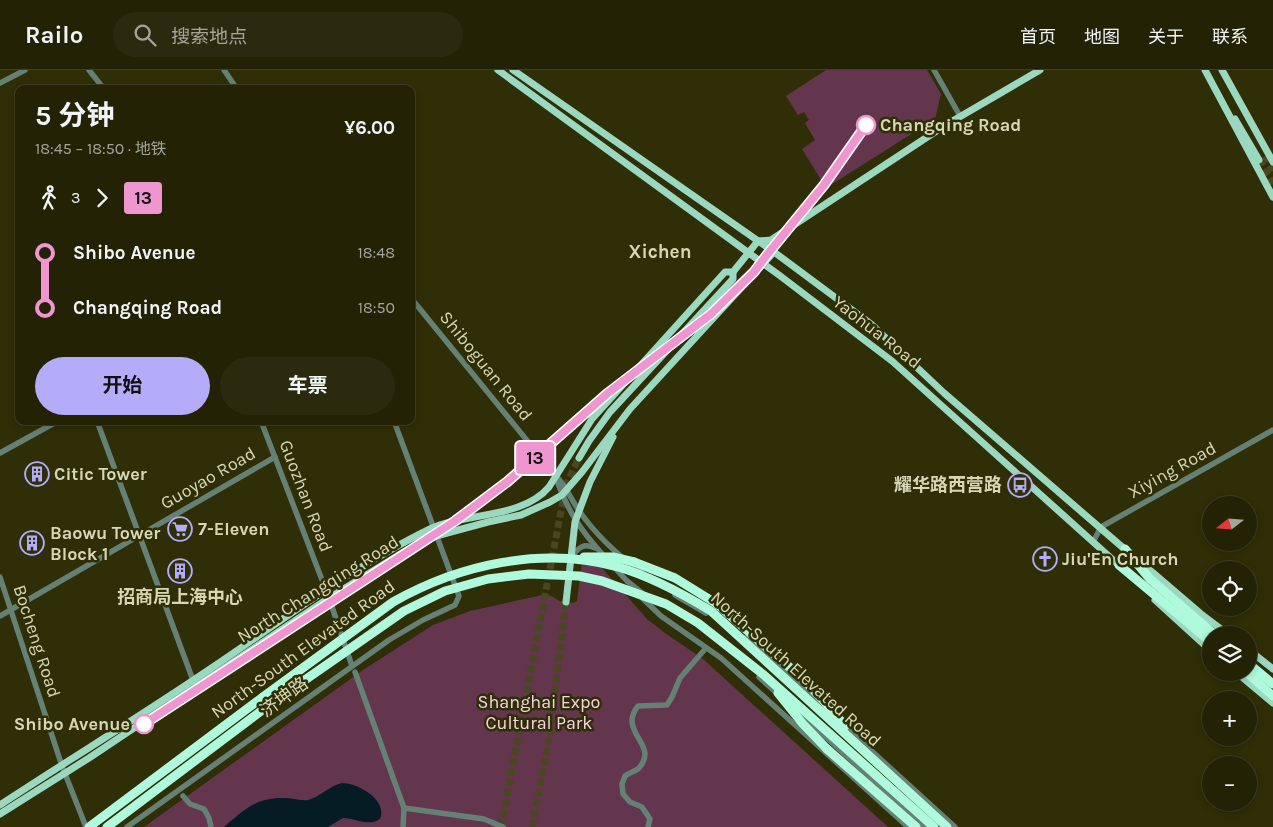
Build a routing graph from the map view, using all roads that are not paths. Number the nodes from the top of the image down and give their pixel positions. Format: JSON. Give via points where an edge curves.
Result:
{"nodes":[{"id":1,"x":25,"y":70,"type":"edge"},
{"id":2,"x":89,"y":70,"type":"edge"},
{"id":3,"x":224,"y":70,"type":"edge"},
{"id":4,"x":498,"y":70,"type":"edge"},
{"id":5,"x":513,"y":70,"type":"edge"},
{"id":6,"x":934,"y":70,"type":"edge"},
{"id":7,"x":1040,"y":70,"type":"edge"},
{"id":8,"x":1205,"y":70,"type":"edge"},
{"id":9,"x":1222,"y":70,"type":"edge"},
{"id":10,"x":0,"y":83,"type":"edge"},
{"id":11,"x":101,"y":85,"type":"edge"},
{"id":12,"x":234,"y":85,"type":"edge"},
{"id":13,"x":1218,"y":94,"type":"junction"},
{"id":14,"x":1241,"y":104,"type":"junction"},
{"id":15,"x":960,"y":116,"type":"junction"},
{"id":16,"x":1273,"y":162,"type":"tunnel mouth"},
{"id":17,"x":1273,"y":198,"type":"edge"},
{"id":18,"x":772,"y":240,"type":"junction"},
{"id":19,"x":758,"y":241,"type":"junction"},
{"id":20,"x":774,"y":252,"type":"junction"},
{"id":21,"x":749,"y":253,"type":"junction"},
{"id":22,"x":764,"y":264,"type":"junction"},
{"id":23,"x":733,"y":272,"type":"junction"},
{"id":24,"x":415,"y":303,"type":"edge"},
{"id":25,"x":51,"y":425,"type":"edge"},
{"id":26,"x":98,"y":425,"type":"edge"},
{"id":27,"x":263,"y":425,"type":"edge"},
{"id":28,"x":395,"y":425,"type":"edge"},
{"id":29,"x":618,"y":428,"type":"junction"},
{"id":30,"x":1273,"y":430,"type":"edge"},
{"id":31,"x":0,"y":453,"type":"edge"},
{"id":32,"x":275,"y":456,"type":"junction"},
{"id":33,"x":579,"y":458,"type":"tunnel mouth"},
{"id":34,"x":556,"y":476,"type":"junction"},
{"id":35,"x":564,"y":492,"type":"junction"},
{"id":36,"x":579,"y":511,"type":"junction"},
{"id":37,"x":575,"y":522,"type":"junction"},
{"id":38,"x":432,"y":528,"type":"junction"},
{"id":39,"x":1101,"y":528,"type":"junction"},
{"id":40,"x":139,"y":535,"type":"junction"},
{"id":41,"x":436,"y":536,"type":"junction"},
{"id":42,"x":1093,"y":542,"type":"junction"},
{"id":43,"x":1125,"y":549,"type":"junction"},
{"id":44,"x":598,"y":550,"type":"junction"},
{"id":45,"x":572,"y":556,"type":"junction"},
{"id":46,"x":559,"y":559,"type":"junction"},
{"id":47,"x":1119,"y":565,"type":"junction"},
{"id":48,"x":0,"y":577,"type":"edge"},
{"id":49,"x":626,"y":580,"type":"junction"},
{"id":50,"x":326,"y":590,"type":"junction"},
{"id":51,"x":329,"y":598,"type":"junction"},
{"id":52,"x":566,"y":602,"type":"tunnel mouth"},
{"id":53,"x":11,"y":609,"type":"junction"},
{"id":54,"x":0,"y":616,"type":"edge"},
{"id":55,"x":1205,"y":626,"type":"edge"},
{"id":56,"x":1216,"y":626,"type":"edge"},
{"id":57,"x":1202,"y":634,"type":"edge"},
{"id":58,"x":1202,"y":643,"type":"edge"},
{"id":59,"x":706,"y":648,"type":"junction"},
{"id":60,"x":1257,"y":656,"type":"edge"},
{"id":61,"x":352,"y":666,"type":"junction"},
{"id":62,"x":1273,"y":669,"type":"edge"},
{"id":63,"x":1257,"y":671,"type":"edge"},
{"id":64,"x":355,"y":672,"type":"dead end"},
{"id":65,"x":764,"y":675,"type":"junction"},
{"id":66,"x":1247,"y":681,"type":"edge"},
{"id":67,"x":1256,"y":681,"type":"edge"},
{"id":68,"x":195,"y":684,"type":"junction"},
{"id":69,"x":1273,"y":684,"type":"edge"},
{"id":70,"x":1273,"y":696,"type":"edge"},
{"id":71,"x":1273,"y":703,"type":"edge"},
{"id":72,"x":845,"y":726,"type":"junction"},
{"id":73,"x":62,"y":766,"type":"junction"},
{"id":74,"x":65,"y":773,"type":"junction"},
{"id":75,"x":183,"y":796,"type":"dead end"},
{"id":76,"x":0,"y":805,"type":"edge"},
{"id":77,"x":404,"y":808,"type":"junction"},
{"id":78,"x":0,"y":814,"type":"edge"},
{"id":79,"x":87,"y":827,"type":"edge"},
{"id":80,"x":107,"y":827,"type":"edge"},
{"id":81,"x":128,"y":827,"type":"edge"},
{"id":82,"x":211,"y":827,"type":"edge"},
{"id":83,"x":403,"y":827,"type":"edge"},
{"id":84,"x":503,"y":827,"type":"edge"},
{"id":85,"x":648,"y":827,"type":"edge"},
{"id":86,"x":908,"y":827,"type":"edge"},
{"id":87,"x":916,"y":827,"type":"edge"},
{"id":88,"x":925,"y":827,"type":"edge"},
{"id":89,"x":934,"y":827,"type":"edge"},
{"id":90,"x":947,"y":827,"type":"edge"},
{"id":91,"x":955,"y":827,"type":"edge"}],
"edges":[{"from":1,"to":10,"type":"street"},
{"from":2,"to":11,"type":"street"},
{"from":3,"to":12,"type":"street"},
{"from":4,"to":21,"type":"main road","name":"Yaohua Road"},
{"from":5,"to":19,"type":"main road","name":"Yaohua Road"},
{"from":6,"to":15,"type":"street"},
{"from":7,"to":15,"type":"main road"},
{"from":8,"to":13,"type":"main road"},
{"from":9,"to":14,"type":"main road"},
{"from":13,"to":14,"type":"main road","via":[[1262,158]]},
{"from":13,"to":17,"type":"main road"},
{"from":14,"to":16,"type":"main road"},
{"from":15,"to":18,"type":"main road"},
{"from":18,"to":19,"type":"main road"},
{"from":18,"to":20,"type":"main road"},
{"from":19,"to":20,"type":"main road","name":"Yaohua Road"},
{"from":19,"to":21,"type":"main road"},
{"from":20,"to":22,"type":"main road"},
{"from":20,"to":39,"type":"main road","name":"Yaohua Road","via":[[871,324],[944,393]]},
{"from":21,"to":22,"type":"main road","name":"Yaohua Road"},
{"from":21,"to":23,"type":"main road","name":"North Changqing Road"},
{"from":22,"to":29,"type":"main road","name":"North Changqing Road","via":[[641,396]]},
{"from":22,"to":42,"type":"main road","name":"Yaohua Road","via":[[892,361]]},
{"from":23,"to":33,"type":"main road","via":[[733,280],[610,412]]},
{"from":23,"to":34,"type":"main road","name":"North Changqing Road","via":[[725,272],[592,419]]},
{"from":24,"to":34,"type":"street","name":"Shiboguan Road"},
{"from":25,"to":31,"type":"street"},
{"from":26,"to":40,"type":"street"},
{"from":27,"to":32,"type":"street","name":"Guozhan Road"},
{"from":28,"to":38,"type":"street"},
{"from":29,"to":35,"type":"main road","name":"North Changqing Road"},
{"from":29,"to":36,"type":"main road"},
{"from":30,"to":39,"type":"street","name":"Xiying Road"},
{"from":32,"to":40,"type":"street","name":"Guoyao Road"},
{"from":32,"to":50,"type":"street","name":"Guozhan Road"},
{"from":34,"to":35,"type":"street"},
{"from":34,"to":38,"type":"main road","name":"North Changqing Road","via":[[532,501]]},
{"from":35,"to":36,"type":"street"},
{"from":35,"to":37,"type":"street"},
{"from":35,"to":41,"type":"main road","name":"North Changqing Road","via":[[521,515]]},
{"from":36,"to":37,"type":"main road"},
{"from":36,"to":72,"type":"street","via":[[612,548],[664,588],[752,642]]},
{"from":37,"to":44,"type":"street"},
{"from":37,"to":45,"type":"main road"},
{"from":38,"to":41,"type":"street"},
{"from":38,"to":50,"type":"main road","name":"North Changqing Road"},
{"from":39,"to":42,"type":"street"},
{"from":39,"to":43,"type":"main road","name":"Yaohua Road"},
{"from":40,"to":53,"type":"street","name":"Guoyao Road"},
{"from":40,"to":68,"type":"street"},
{"from":41,"to":51,"type":"main road","name":"North Changqing Road"},
{"from":41,"to":61,"type":"street","name":"济坤路","via":[[459,596],[455,605],[406,629]]},
{"from":42,"to":47,"type":"main road","name":"Yaohua Road"},
{"from":43,"to":55,"type":"highway","via":[[1150,579]]},
{"from":43,"to":56,"type":"main road","name":"Yaohua Road"},
{"from":44,"to":45,"type":"street","via":[[588,545],[580,546]]},
{"from":44,"to":49,"type":"street"},
{"from":45,"to":52,"type":"main road"},
{"from":46,"to":72,"type":"highway","bridge":true,"via":[[613,557],[675,578],[717,604],[802,678]]},
{"from":46,"to":79,"type":"highway","name":"North-South Elevated Road","bridge":true,"via":[[498,563],[448,576],[393,602]]},
{"from":46,"to":90,"type":"highway","name":"North-South Elevated Road","bridge":true,"via":[[619,567],[674,589],[711,611]]},
{"from":47,"to":57,"type":"highway"},
{"from":47,"to":58,"type":"main road","name":"Yaohua Road"},
{"from":48,"to":53,"type":"street","name":"Bocheng Road"},
{"from":49,"to":59,"type":"street","via":[[661,616]]},
{"from":49,"to":88,"type":"street","via":[[736,656]]},
{"from":50,"to":51,"type":"street","name":"Guozhan Road"},
{"from":50,"to":68,"type":"main road","name":"North Changqing Road"},
{"from":51,"to":61,"type":"street","name":"Guozhan Road"},
{"from":51,"to":68,"type":"main road","name":"North Changqing Road"},
{"from":53,"to":54,"type":"street","name":"Guoyao Road"},
{"from":53,"to":73,"type":"street","name":"Bocheng Road"},
{"from":59,"to":85,"type":"street","via":[[680,678],[667,705],[638,706],[631,719],[644,745],[645,757],[638,769],[625,776],[623,794],[630,802],[642,807],[650,819]]},
{"from":59,"to":86,"type":"street"},
{"from":60,"to":62,"type":"main road"},
{"from":61,"to":81,"type":"street","name":"济坤路"},
{"from":63,"to":69,"type":"highway"},
{"from":64,"to":77,"type":"street"},
{"from":65,"to":80,"type":"highway","name":"North-South Elevated Road","bridge":true,"via":[[698,623],[666,604],[624,588],[564,575],[528,574],[488,579],[445,591],[404,611],[269,705]]},
{"from":65,"to":87,"type":"highway","bridge":true,"via":[[802,724]]},
{"from":65,"to":89,"type":"highway","name":"North-South Elevated Road","bridge":true},
{"from":66,"to":71,"type":"main road"},
{"from":67,"to":70,"type":"highway"},
{"from":68,"to":73,"type":"main road","name":"North Changqing Road"},
{"from":68,"to":74,"type":"main road","name":"North Changqing Road"},
{"from":72,"to":91,"type":"street"},
{"from":73,"to":74,"type":"street","name":"Bocheng Road"},
{"from":73,"to":76,"type":"main road","name":"North Changqing Road"},
{"from":74,"to":78,"type":"main road","name":"North Changqing Road"},
{"from":74,"to":79,"type":"street","name":"Bocheng Road"},
{"from":75,"to":82,"type":"street","via":[[190,804],[204,809]]},
{"from":77,"to":83,"type":"street"},
{"from":77,"to":84,"type":"street","via":[[484,819]]}]}
